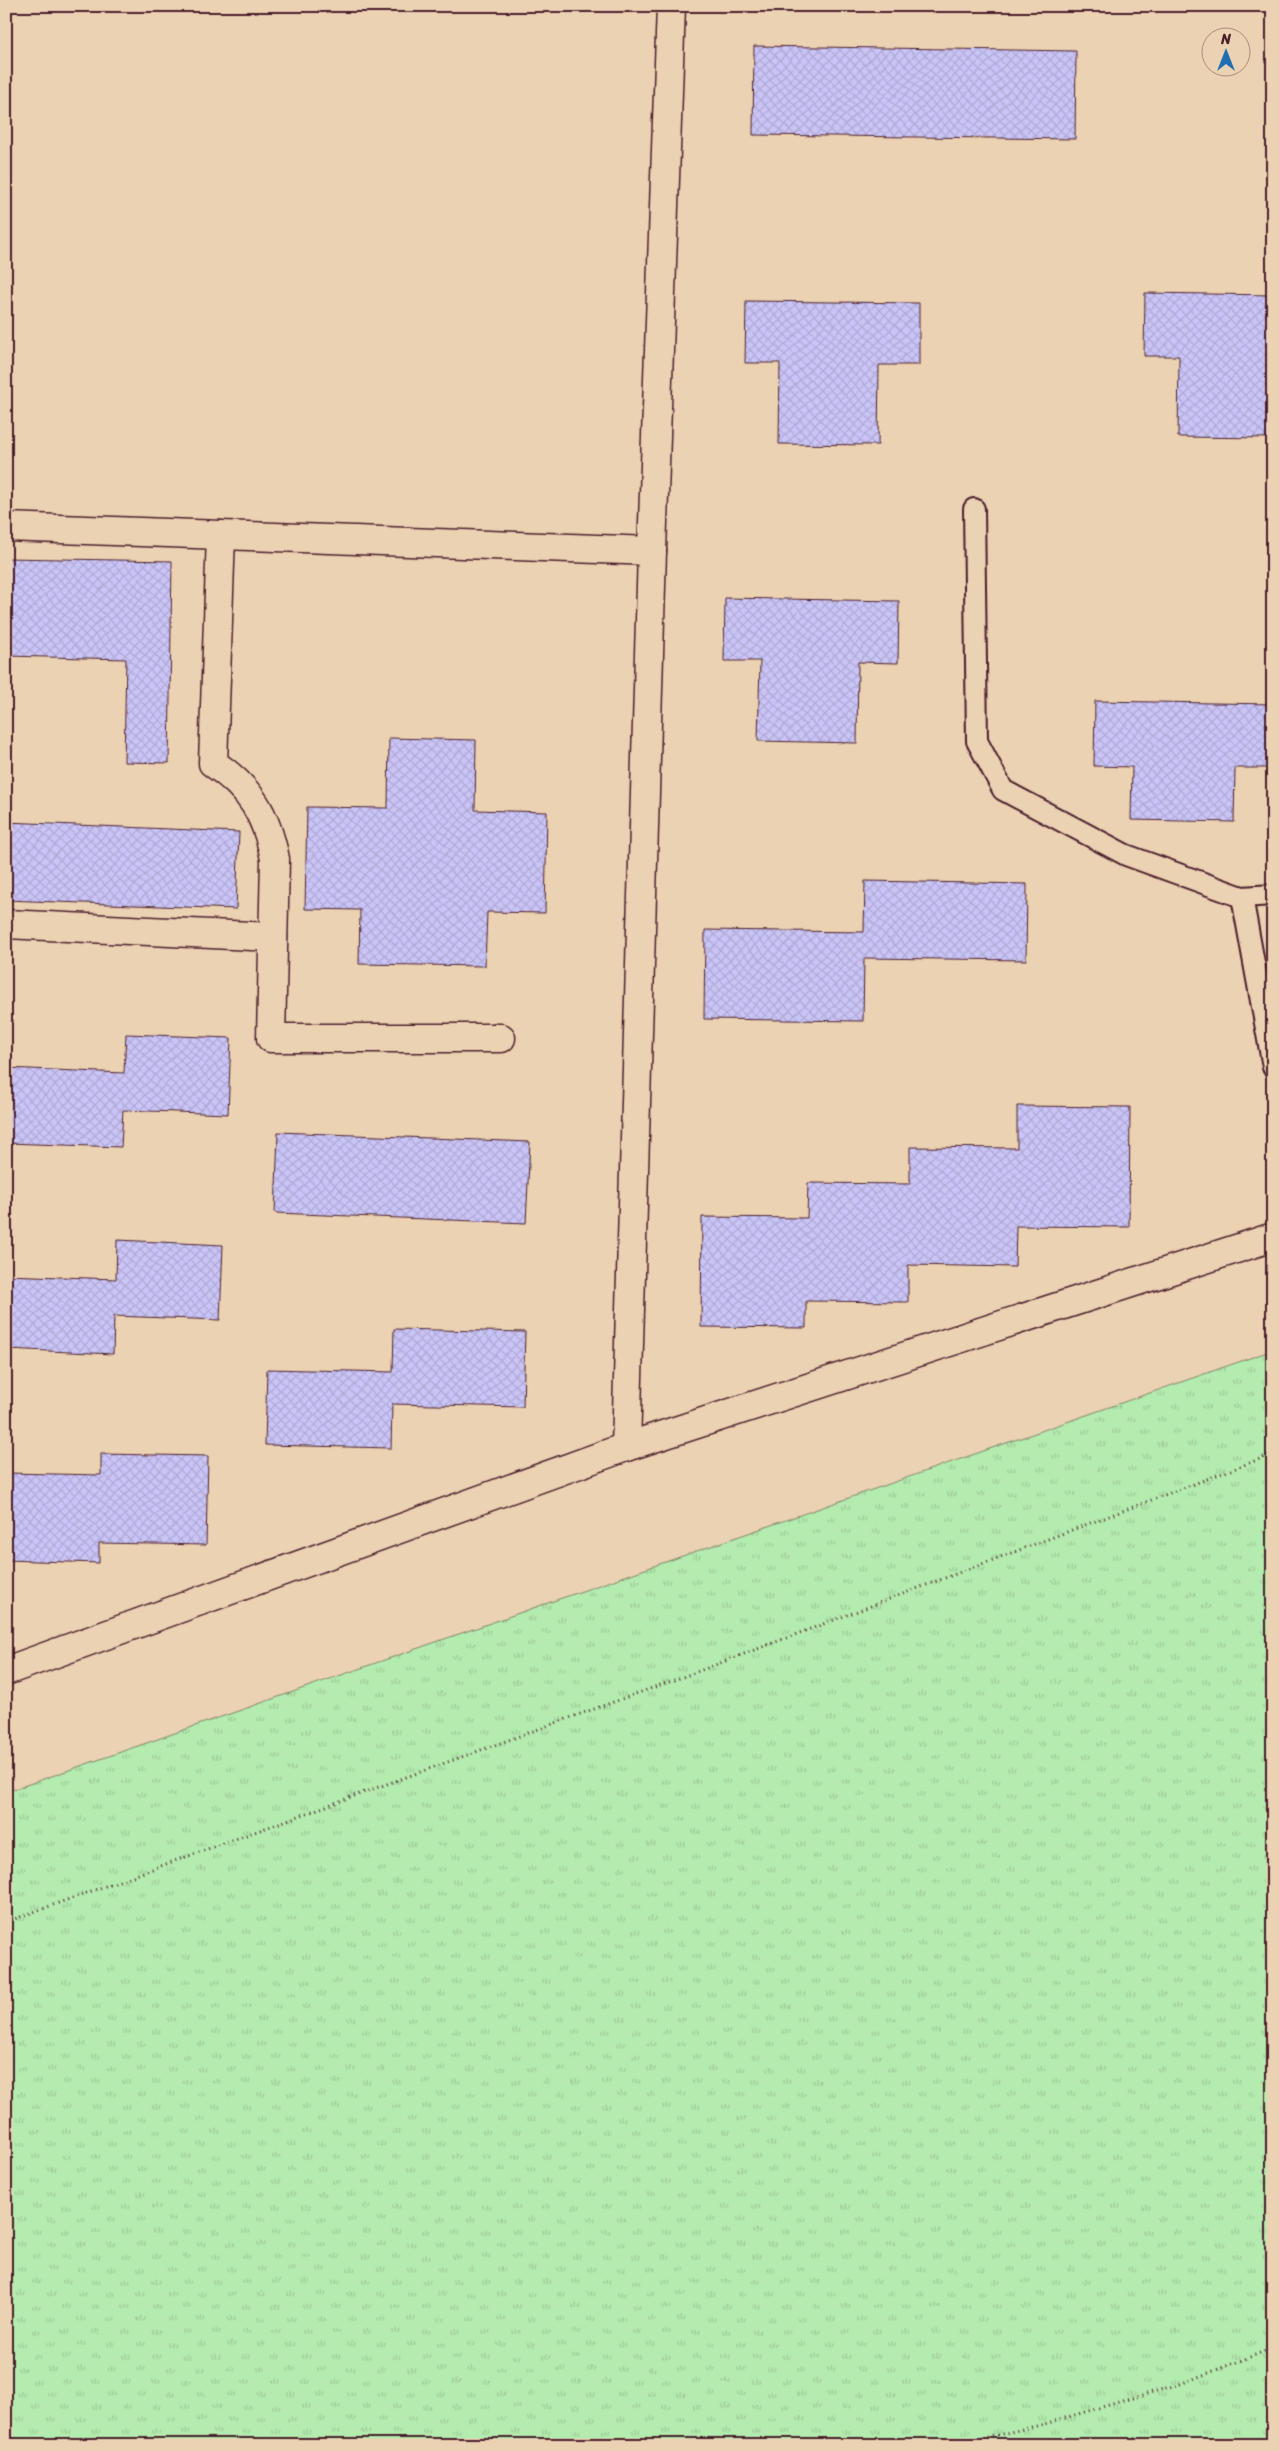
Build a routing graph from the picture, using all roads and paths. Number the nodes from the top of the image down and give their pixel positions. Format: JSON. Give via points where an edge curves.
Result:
{"nodes":[{"id":1,"x":671,"y":6,"type":"edge"},
{"id":2,"x":974,"y":509,"type":"dead end"},
{"id":3,"x":6,"y":527,"type":"edge"},
{"id":4,"x":221,"y":535,"type":"junction"},
{"id":5,"x":652,"y":551,"type":"junction"},
{"id":6,"x":1273,"y":896,"type":"edge"},
{"id":7,"x":1242,"y":897,"type":"junction"},
{"id":8,"x":6,"y":924,"type":"edge"},
{"id":9,"x":273,"y":937,"type":"junction"},
{"id":10,"x":501,"y":1038,"type":"dead end"},
{"id":11,"x":1273,"y":1067,"type":"edge"},
{"id":12,"x":1273,"y":1237,"type":"edge"},
{"id":13,"x":626,"y":1448,"type":"junction"},
{"id":14,"x":1273,"y":1454,"type":"edge"},
{"id":15,"x":6,"y":1671,"type":"edge"},
{"id":16,"x":6,"y":1922,"type":"edge"},
{"id":17,"x":1273,"y":2348,"type":"edge"},
{"id":18,"x":953,"y":2445,"type":"edge"}],
"edges":[{"from":1,"to":5,"type":"street"},
{"from":2,"to":7,"type":"lane","via":[[977,742],[1004,790],[1126,855]]},
{"from":3,"to":4,"type":"street"},
{"from":4,"to":5,"type":"street"},
{"from":4,"to":9,"type":"street","via":[[213,763],[247,792],[260,810],[270,834],[275,858]]},
{"from":5,"to":13,"type":"street"},
{"from":6,"to":7,"type":"lane"},
{"from":7,"to":11,"type":"lane"},
{"from":8,"to":9,"type":"street"},
{"from":9,"to":10,"type":"street","via":[[271,1038]]},
{"from":12,"to":13,"type":"street"},
{"from":13,"to":15,"type":"street"},
{"from":14,"to":16,"type":"path","via":[[699,1671]]},
{"from":17,"to":18,"type":"path","via":[[1180,2384],[1041,2425]]}]}
